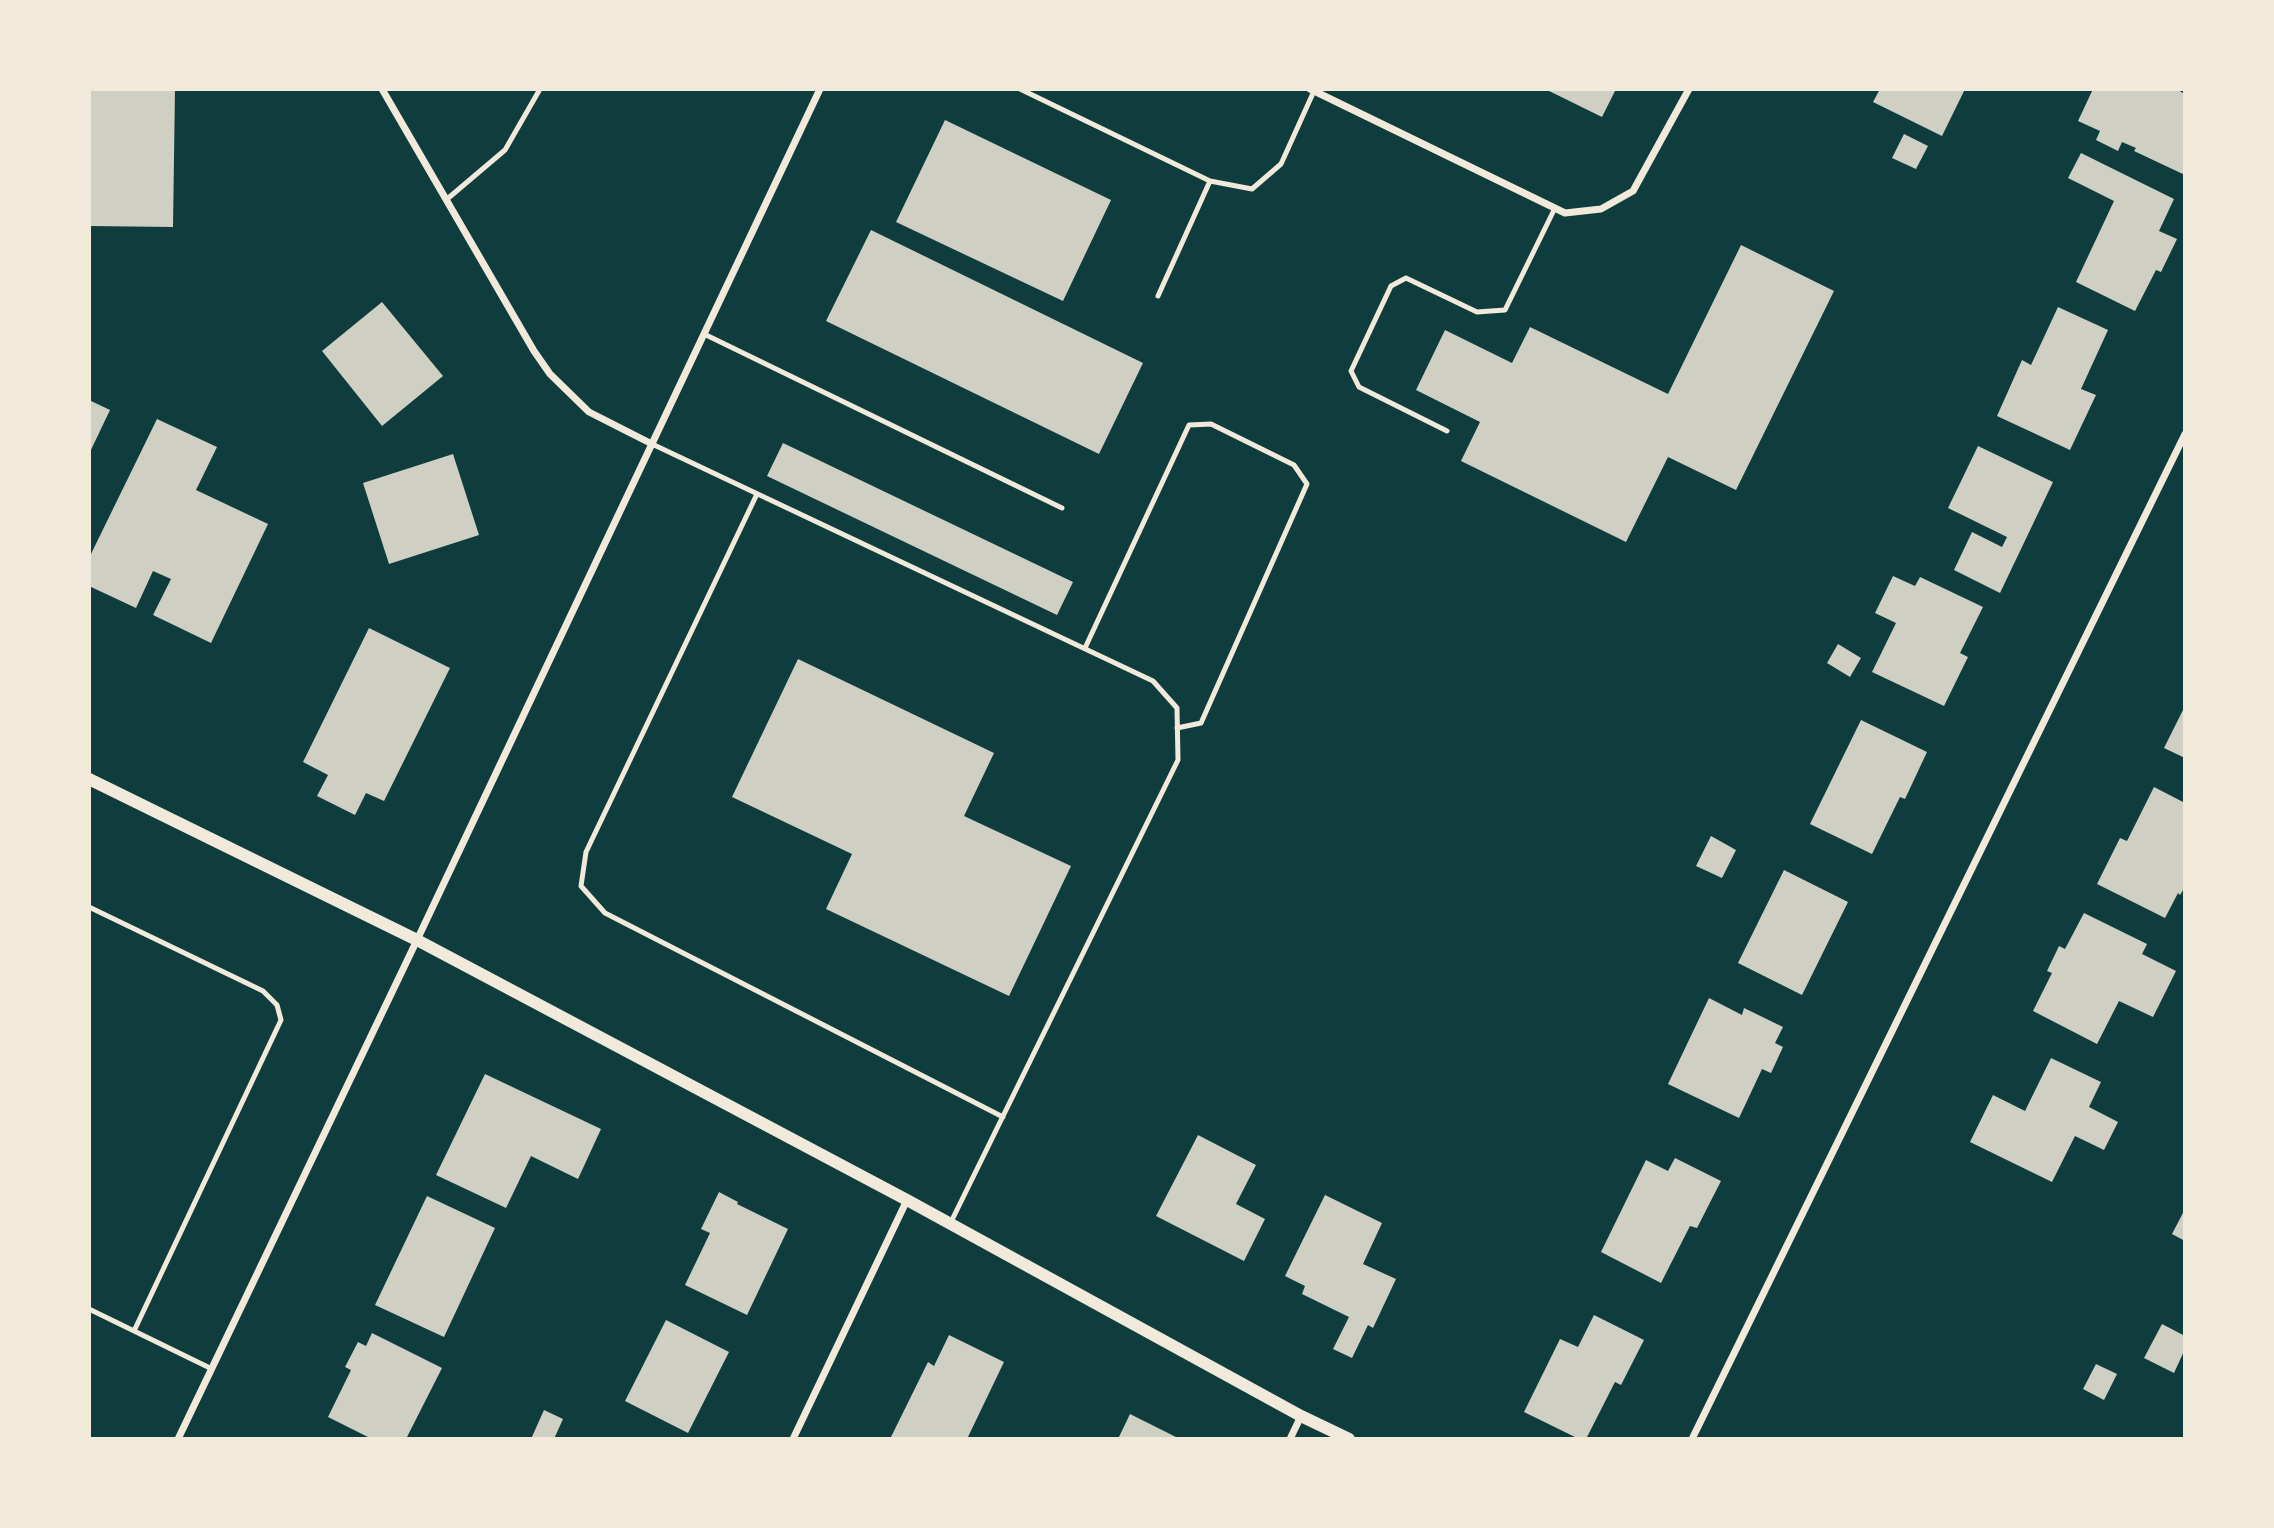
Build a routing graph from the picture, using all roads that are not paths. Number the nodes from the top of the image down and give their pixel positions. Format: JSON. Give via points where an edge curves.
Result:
{"nodes":[{"id":1,"x":383,"y":89,"type":"edge"},
{"id":2,"x":540,"y":89,"type":"edge"},
{"id":3,"x":820,"y":89,"type":"edge"},
{"id":4,"x":1020,"y":89,"type":"edge"},
{"id":5,"x":1689,"y":89,"type":"edge"},
{"id":6,"x":1312,"y":90,"type":"edge"},
{"id":7,"x":1210,"y":181,"type":"junction"},
{"id":8,"x":446,"y":200,"type":"junction"},
{"id":9,"x":1555,"y":208,"type":"junction"},
{"id":10,"x":1158,"y":296,"type":"dead end"},
{"id":11,"x":704,"y":334,"type":"junction"},
{"id":12,"x":1447,"y":431,"type":"dead end"},
{"id":13,"x":2185,"y":434,"type":"edge"},
{"id":14,"x":652,"y":444,"type":"junction"},
{"id":15,"x":757,"y":494,"type":"junction"},
{"id":16,"x":1062,"y":508,"type":"dead end"},
{"id":17,"x":1085,"y":648,"type":"junction"},
{"id":18,"x":1177,"y":729,"type":"junction"},
{"id":19,"x":89,"y":779,"type":"edge"},
{"id":20,"x":89,"y":907,"type":"edge"},
{"id":21,"x":417,"y":940,"type":"junction"},
{"id":22,"x":1003,"y":1117,"type":"junction"},
{"id":23,"x":906,"y":1200,"type":"junction"},
{"id":24,"x":950,"y":1224,"type":"junction"},
{"id":25,"x":89,"y":1309,"type":"edge"},
{"id":26,"x":134,"y":1331,"type":"junction"},
{"id":27,"x":212,"y":1369,"type":"junction"},
{"id":28,"x":1301,"y":1416,"type":"junction"},
{"id":29,"x":178,"y":1439,"type":"edge"},
{"id":30,"x":793,"y":1439,"type":"edge"},
{"id":31,"x":1290,"y":1439,"type":"edge"},
{"id":32,"x":1349,"y":1439,"type":"edge"},
{"id":33,"x":1692,"y":1439,"type":"edge"}],
"edges":[{"from":1,"to":8,"type":"street"},
{"from":2,"to":8,"type":"lane","via":[[505,150]]},
{"from":3,"to":11,"type":"street"},
{"from":4,"to":7,"type":"lane"},
{"from":5,"to":9,"type":"street","via":[[1633,191],[1601,209],[1565,213]]},
{"from":6,"to":7,"type":"lane","via":[[1281,164],[1252,189]]},
{"from":6,"to":9,"type":"street"},
{"from":7,"to":10,"type":"lane"},
{"from":8,"to":14,"type":"street","via":[[551,374],[589,412]]},
{"from":9,"to":12,"type":"lane","via":[[1505,310],[1477,312],[1406,278],[1391,286],[1385,298],[1351,371],[1359,387]]},
{"from":11,"to":14,"type":"street"},
{"from":11,"to":16,"type":"lane"},
{"from":13,"to":33,"type":"street"},
{"from":14,"to":15,"type":"lane"},
{"from":14,"to":21,"type":"street"},
{"from":15,"to":17,"type":"lane"},
{"from":15,"to":22,"type":"lane","via":[[586,852],[581,886],[606,913]]},
{"from":17,"to":18,"type":"lane","via":[[1153,681],[1177,708]]},
{"from":17,"to":18,"type":"lane","via":[[1189,425],[1211,424],[1294,465],[1307,484],[1201,723]]},
{"from":18,"to":22,"type":"lane","via":[[1178,760]]},
{"from":19,"to":21,"type":"street"},
{"from":20,"to":26,"type":"lane","via":[[263,991],[277,1005],[281,1020]]},
{"from":21,"to":23,"type":"street"},
{"from":21,"to":27,"type":"street"},
{"from":22,"to":24,"type":"lane"},
{"from":23,"to":24,"type":"street"},
{"from":23,"to":30,"type":"street"},
{"from":24,"to":28,"type":"street"},
{"from":25,"to":26,"type":"lane"},
{"from":26,"to":27,"type":"lane"},
{"from":27,"to":29,"type":"street"},
{"from":28,"to":31,"type":"street"},
{"from":28,"to":32,"type":"street"}]}
